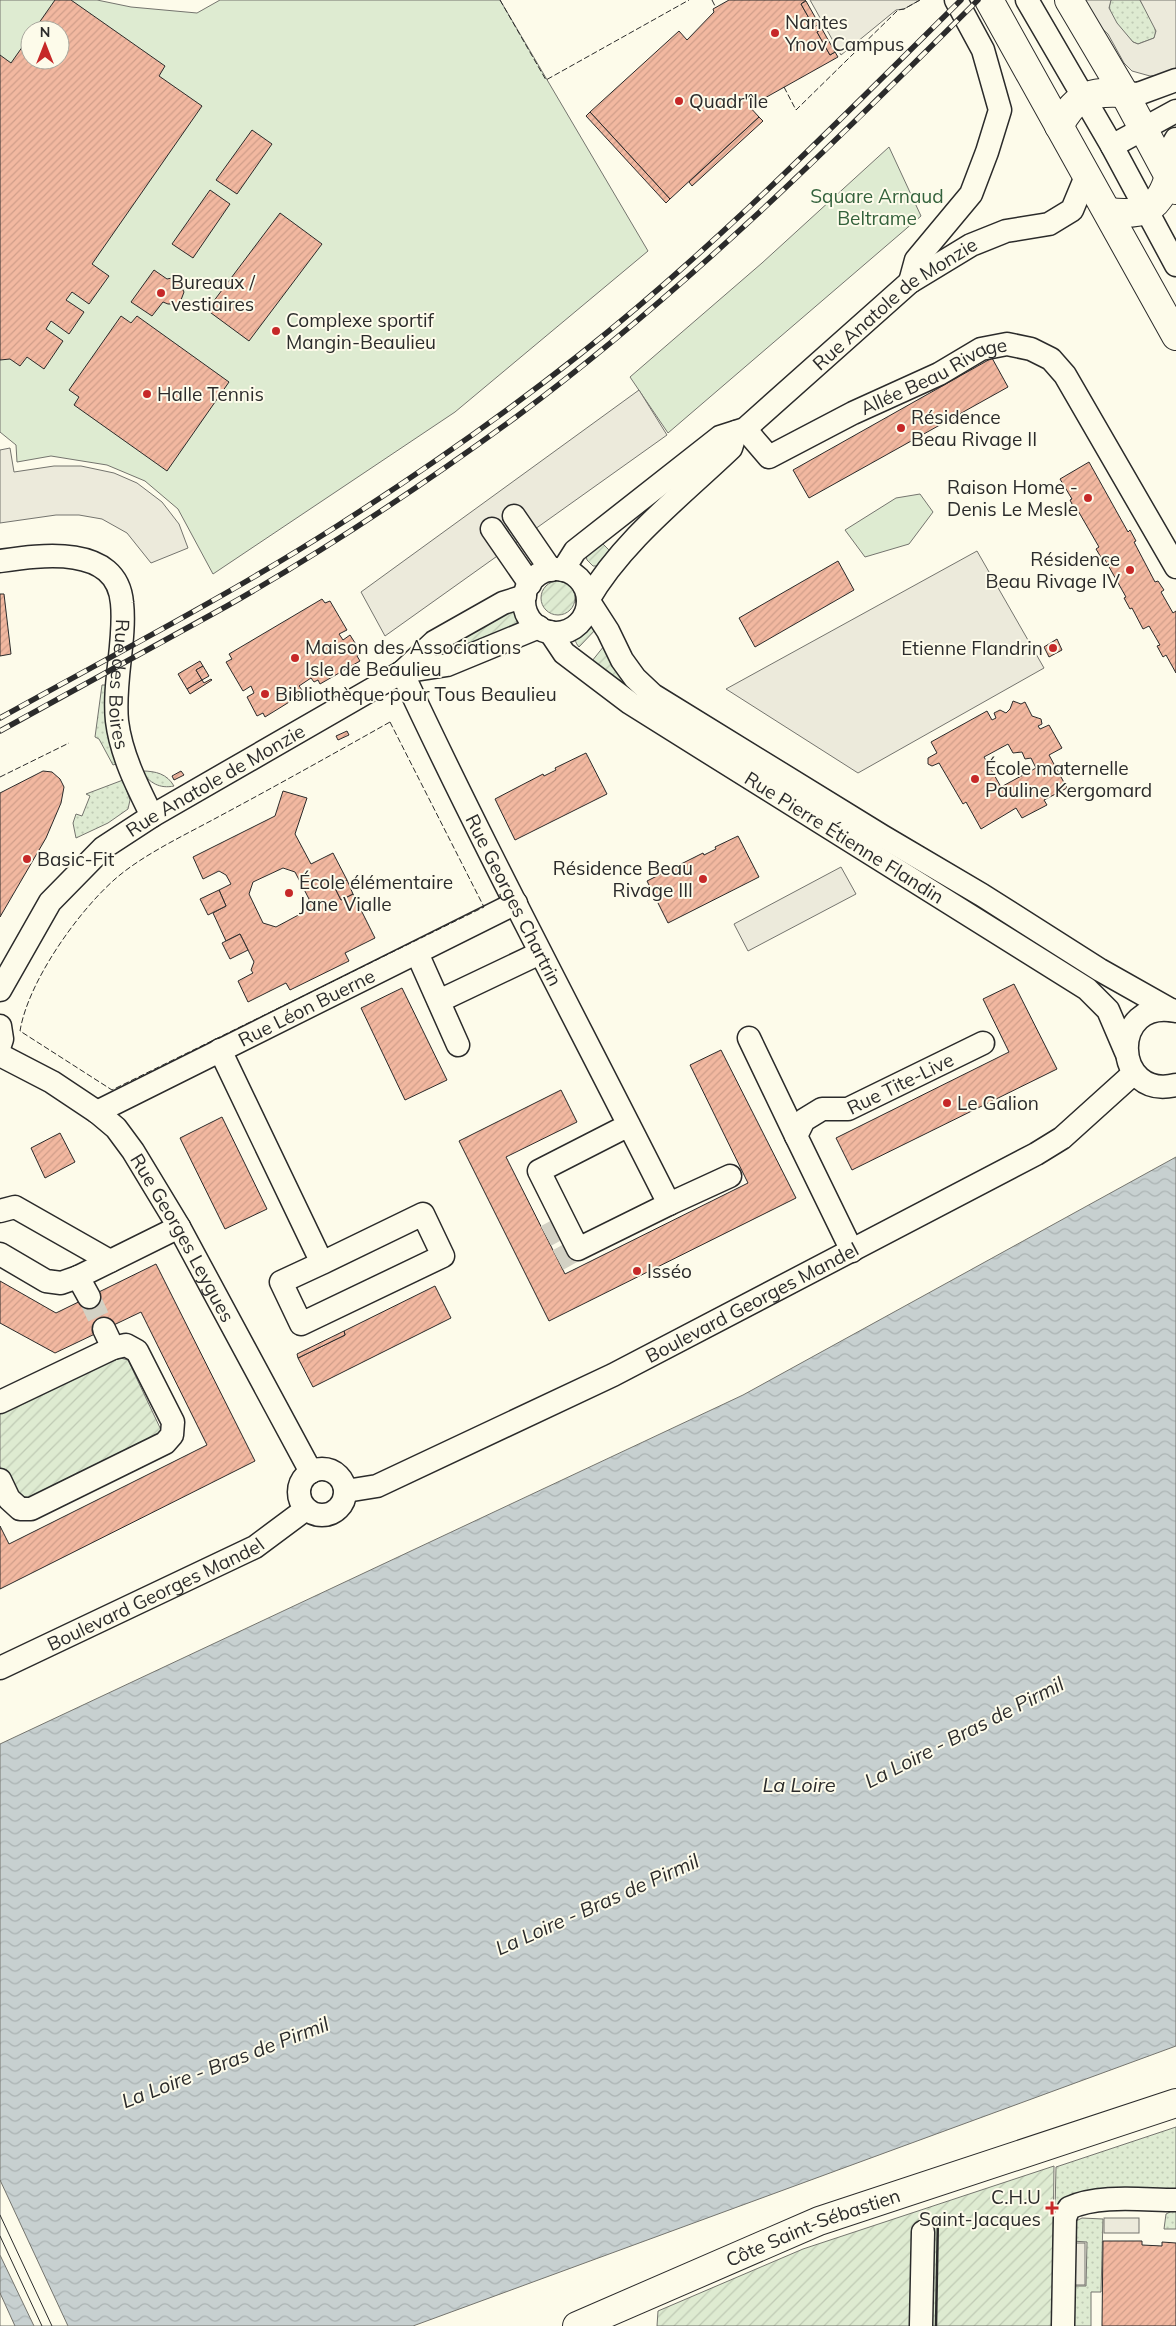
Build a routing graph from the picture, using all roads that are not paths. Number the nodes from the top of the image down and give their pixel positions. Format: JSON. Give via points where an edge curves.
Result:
{"nodes":[{"id":1,"x":956,"y":0,"type":"edge"},
{"id":2,"x":989,"y":0,"type":"edge"},
{"id":3,"x":1027,"y":0,"type":"edge"},
{"id":4,"x":1069,"y":0,"type":"edge"},
{"id":5,"x":1176,"y":80,"type":"edge"},
{"id":6,"x":1124,"y":93,"type":"junction"},
{"id":7,"x":1083,"y":97,"type":"junction"},
{"id":8,"x":1176,"y":111,"type":"edge"},
{"id":9,"x":1059,"y":126,"type":"junction"},
{"id":10,"x":1144,"y":130,"type":"junction"},
{"id":11,"x":1176,"y":139,"type":"edge"},
{"id":12,"x":1112,"y":146,"type":"junction"},
{"id":13,"x":1087,"y":174,"type":"junction"},
{"id":14,"x":1169,"y":176,"type":"edge"},
{"id":15,"x":1072,"y":210,"type":"junction"},
{"id":16,"x":1146,"y":210,"type":"junction"},
{"id":17,"x":1108,"y":212,"type":"junction"},
{"id":18,"x":1176,"y":265,"type":"edge"},
{"id":19,"x":910,"y":282,"type":"junction"},
{"id":20,"x":1176,"y":336,"type":"edge"},
{"id":21,"x":740,"y":431,"type":"junction"},
{"id":22,"x":514,"y":516,"type":"dead end"},
{"id":23,"x":492,"y":529,"type":"dead end"},
{"id":24,"x":0,"y":561,"type":"edge"},
{"id":25,"x":1176,"y":567,"type":"edge"},
{"id":26,"x":557,"y":570,"type":"junction"},
{"id":27,"x":527,"y":590,"type":"junction"},
{"id":28,"x":588,"y":600,"type":"junction"},
{"id":29,"x":544,"y":630,"type":"junction"},
{"id":30,"x":402,"y":672,"type":"junction"},
{"id":31,"x":152,"y":816,"type":"junction"},
{"id":32,"x":516,"y":904,"type":"junction"},
{"id":33,"x":417,"y":953,"type":"junction"},
{"id":34,"x":540,"y":953,"type":"junction"},
{"id":35,"x":0,"y":990,"type":"edge"},
{"id":36,"x":439,"y":1001,"type":"junction"},
{"id":37,"x":1173,"y":1011,"type":"edge"},
{"id":38,"x":0,"y":1026,"type":"edge"},
{"id":39,"x":749,"y":1038,"type":"dead end"},
{"id":40,"x":983,"y":1043,"type":"dead end"},
{"id":41,"x":0,"y":1045,"type":"edge"},
{"id":42,"x":458,"y":1045,"type":"dead end"},
{"id":43,"x":220,"y":1050,"type":"junction"},
{"id":44,"x":1126,"y":1052,"type":"junction"},
{"id":45,"x":0,"y":1055,"type":"edge"},
{"id":46,"x":1134,"y":1073,"type":"junction"},
{"id":47,"x":1176,"y":1085,"type":"edge"},
{"id":48,"x":97,"y":1112,"type":"junction"},
{"id":49,"x":629,"y":1125,"type":"junction"},
{"id":50,"x":796,"y":1136,"type":"junction"},
{"id":51,"x":730,"y":1176,"type":"dead end"},
{"id":52,"x":669,"y":1204,"type":"junction"},
{"id":53,"x":0,"y":1211,"type":"edge"},
{"id":54,"x":179,"y":1227,"type":"junction"},
{"id":55,"x":852,"y":1251,"type":"junction"},
{"id":56,"x":0,"y":1254,"type":"edge"},
{"id":57,"x":110,"y":1261,"type":"junction"},
{"id":58,"x":322,"y":1263,"type":"junction"},
{"id":59,"x":78,"y":1277,"type":"junction"},
{"id":60,"x":89,"y":1297,"type":"tunnel mouth"},
{"id":61,"x":0,"y":1402,"type":"edge"},
{"id":62,"x":311,"y":1472,"type":"junction"},
{"id":63,"x":0,"y":1480,"type":"edge"},
{"id":64,"x":346,"y":1491,"type":"junction"},
{"id":65,"x":306,"y":1509,"type":"junction"},
{"id":66,"x":0,"y":1668,"type":"edge"},
{"id":67,"x":1176,"y":2103,"type":"edge"},
{"id":68,"x":1176,"y":2200,"type":"edge"},
{"id":69,"x":923,"y":2232,"type":"dead end"},
{"id":70,"x":586,"y":2323,"type":"edge"},
{"id":71,"x":921,"y":2326,"type":"edge"},
{"id":72,"x":1063,"y":2326,"type":"edge"}],
"edges":[{"from":1,"to":19,"type":"street","via":[[983,50],[1000,110],[971,194],[916,260]]},
{"from":2,"to":9,"type":"main road"},
{"from":3,"to":7,"type":"street"},
{"from":4,"to":6,"type":"main road"},
{"from":5,"to":6,"type":"street","via":[[1138,94]]},
{"from":6,"to":7,"type":"main road","via":[[1103,92]]},
{"from":6,"to":10,"type":"main road"},
{"from":7,"to":9,"type":"main road","via":[[1069,108]]},
{"from":7,"to":12,"type":"street"},
{"from":8,"to":10,"type":"street"},
{"from":9,"to":13,"type":"main road"},
{"from":10,"to":12,"type":"street"},
{"from":10,"to":14,"type":"main road"},
{"from":11,"to":14,"type":"street"},
{"from":12,"to":16,"type":"street"},
{"from":13,"to":15,"type":"street"},
{"from":13,"to":17,"type":"main road"},
{"from":14,"to":16,"type":"main road","via":[[1160,198]]},
{"from":15,"to":17,"type":"street","via":[[1089,214]]},
{"from":15,"to":19,"type":"street","name":"Rue Anatole de Monzie","via":[[1049,224],[1006,232],[971,244]]},
{"from":16,"to":17,"type":"main road","via":[[1132,214]]},
{"from":16,"to":18,"type":"street"},
{"from":17,"to":20,"type":"main road"},
{"from":19,"to":21,"type":"street","name":"Rue Anatole de Monzie"},
{"from":21,"to":25,"type":"street","name":"Allée Beau Rivage","via":[[769,457],[853,413],[939,374],[981,348],[1007,344],[1031,349],[1051,359],[1065,375]]},
{"from":21,"to":26,"type":"street","name":"Rue Anatole de Monzie","via":[[720,437],[596,533]]},
{"from":21,"to":28,"type":"street","name":"Rue Anatole de Monzie","via":[[731,448],[600,578]]},
{"from":22,"to":26,"type":"street"},
{"from":23,"to":27,"type":"street"},
{"from":24,"to":31,"type":"street","name":"Rue des Boires","via":[[65,556],[97,564],[116,581],[123,605],[117,721],[124,753]]},
{"from":26,"to":27,"type":"street","via":[[538,575]]},
{"from":26,"to":28,"type":"street","via":[[580,580]]},
{"from":27,"to":29,"type":"street","via":[[527,614]]},
{"from":27,"to":30,"type":"street","name":"Rue Anatole de Monzie","via":[[434,642]]},
{"from":28,"to":29,"type":"street","via":[[586,612],[578,624],[567,631]]},
{"from":28,"to":37,"type":"street","name":"Rue Pierre Étienne Flandin","via":[[634,678],[653,695],[1100,970]]},
{"from":29,"to":30,"type":"street","name":"Rue Anatole de Monzie","via":[[447,665]]},
{"from":29,"to":44,"type":"street","name":"Rue Pierre Étienne Flandin","via":[[564,653],[630,703],[1087,989],[1108,1010]]},
{"from":30,"to":31,"type":"street","name":"Rue Anatole de Monzie"},
{"from":30,"to":32,"type":"street","name":"Rue Georges Chartrin"},
{"from":31,"to":35,"type":"street","name":"Rue Anatole de Monzie","via":[[103,848],[50,902]]},
{"from":32,"to":33,"type":"street","name":"Rue Léon Buerne"},
{"from":32,"to":34,"type":"street","name":"Rue Georges Chartrin"},
{"from":33,"to":36,"type":"street"},
{"from":33,"to":43,"type":"street","name":"Rue Léon Buerne"},
{"from":34,"to":36,"type":"street"},
{"from":34,"to":49,"type":"street","name":"Rue Georges Chartrin"},
{"from":36,"to":42,"type":"street"},
{"from":37,"to":44,"type":"street","via":[[1157,1010],[1138,1020],[1130,1031]]},
{"from":38,"to":41,"type":"street"},
{"from":39,"to":50,"type":"street"},
{"from":40,"to":50,"type":"street","name":"Rue Tite-Live","via":[[848,1109],[822,1109],[804,1120]]},
{"from":43,"to":48,"type":"street","name":"Rue Léon Buerne"},
{"from":43,"to":58,"type":"street"},
{"from":44,"to":46,"type":"street","name":"Rue Pierre Étienne Flandin"},
{"from":45,"to":48,"type":"street","name":"Rue Georges Leygues","via":[[52,1082]]},
{"from":46,"to":47,"type":"street","via":[[1152,1085]]},
{"from":46,"to":55,"type":"street","name":"Boulevard Georges Mandel","via":[[1055,1142]]},
{"from":48,"to":54,"type":"street","name":"Rue Georges Leygues","via":[[116,1128],[133,1150]]},
{"from":49,"to":52,"type":"street","name":"Rue Georges Chartrin"},
{"from":49,"to":52,"type":"street","via":[[539,1171],[578,1250]]},
{"from":50,"to":55,"type":"street"},
{"from":51,"to":52,"type":"street"},
{"from":53,"to":57,"type":"street","via":[[15,1207]]},
{"from":54,"to":57,"type":"street"},
{"from":54,"to":62,"type":"street","name":"Rue Georges Leygues"},
{"from":55,"to":64,"type":"street","name":"Boulevard Georges Mandel","via":[[613,1375],[377,1486]]},
{"from":56,"to":59,"type":"street","via":[[46,1281],[61,1283]]},
{"from":57,"to":59,"type":"street"},
{"from":58,"to":58,"type":"street","via":[[281,1282],[300,1324],[443,1256],[423,1214]]},
{"from":59,"to":60,"type":"street"},
{"from":61,"to":63,"type":"street","via":[[109,1339],[137,1351],[173,1422],[172,1435],[165,1443],[32,1509],[20,1509],[9,1499]]},
{"from":62,"to":64,"type":"street","via":[[326,1469],[334,1472]]},
{"from":62,"to":65,"type":"street","via":[[305,1476],[299,1489]]},
{"from":64,"to":65,"type":"street","via":[[345,1499],[335,1512],[320,1516]]},
{"from":65,"to":66,"type":"street","name":"Boulevard Georges Mandel","via":[[255,1547]]},
{"from":67,"to":70,"type":"main road","name":"Côte Saint-Sébastien","via":[[819,2221]]},
{"from":68,"to":72,"type":"street","via":[[1095,2200],[1070,2208],[1065,2218]]},
{"from":69,"to":71,"type":"street"}]}
